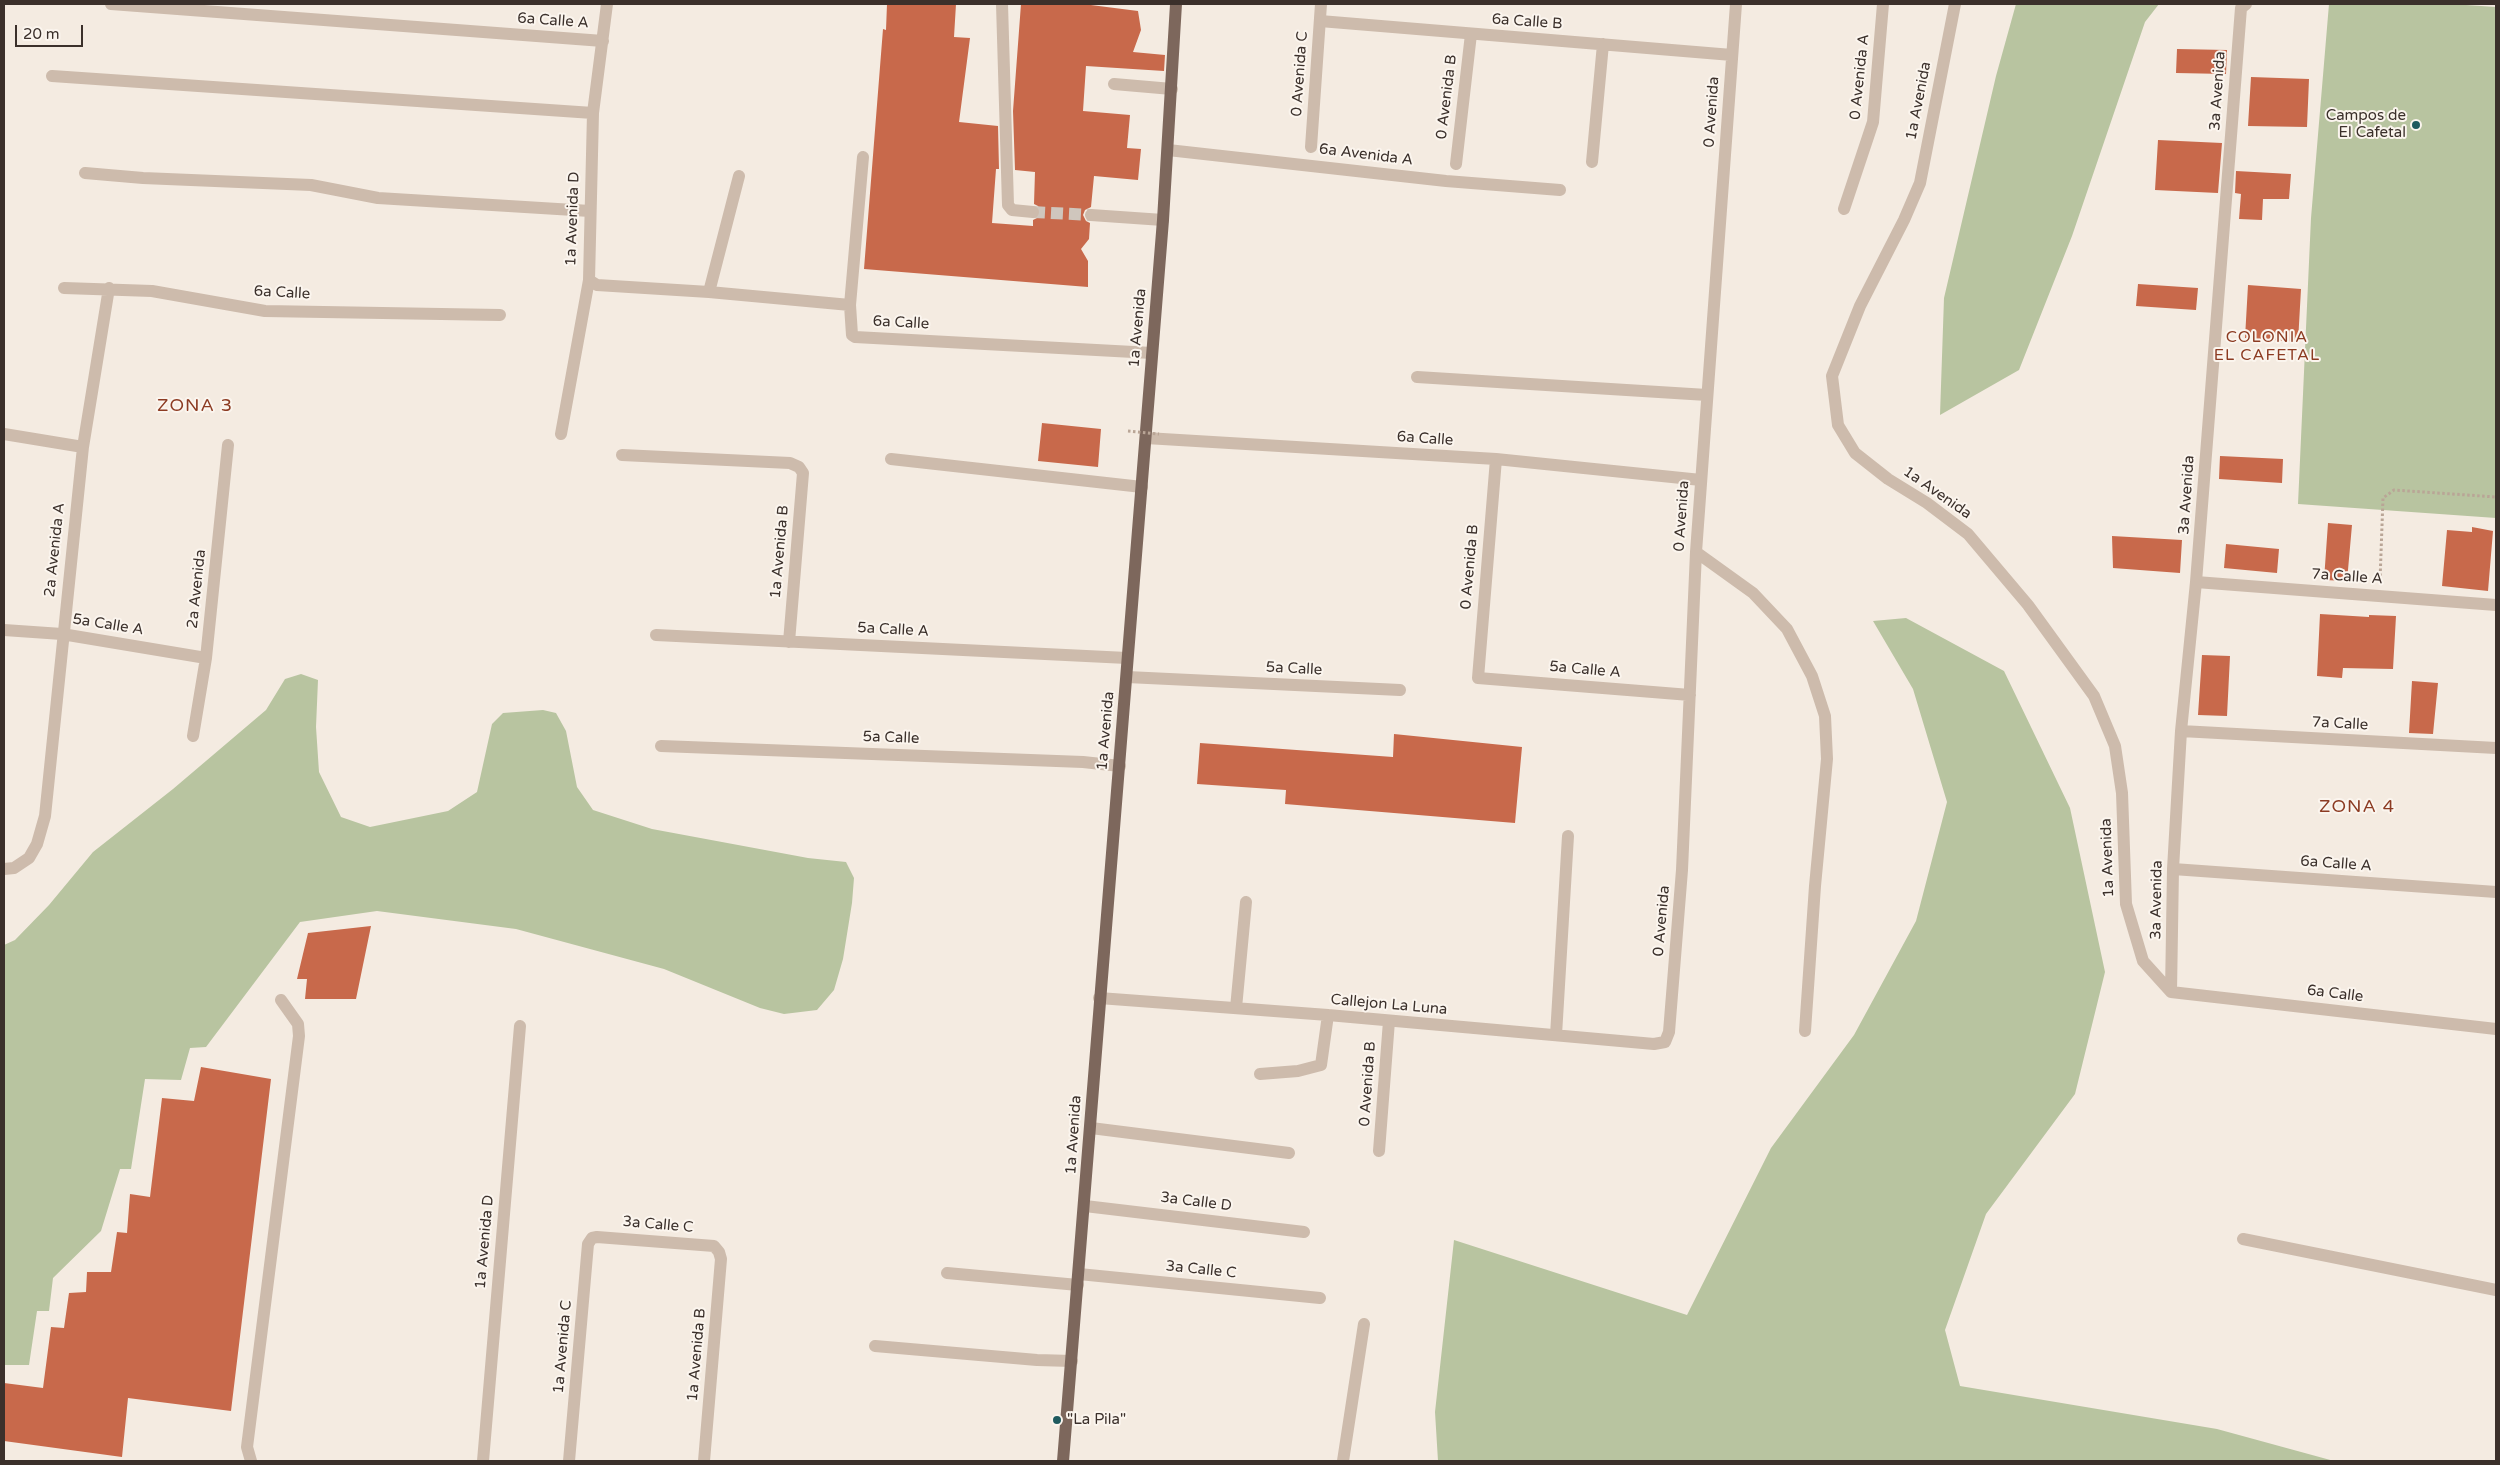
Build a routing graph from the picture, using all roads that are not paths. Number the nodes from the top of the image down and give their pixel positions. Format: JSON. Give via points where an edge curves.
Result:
{"nodes":[{"id":1,"x":111,"y":4,"type":"edge"},
{"id":2,"x":607,"y":4,"type":"edge"},
{"id":3,"x":1002,"y":4,"type":"edge"},
{"id":4,"x":1176,"y":4,"type":"edge"},
{"id":5,"x":1321,"y":4,"type":"edge"},
{"id":6,"x":1736,"y":4,"type":"edge"},
{"id":7,"x":1883,"y":4,"type":"edge"},
{"id":8,"x":1955,"y":4,"type":"edge"},
{"id":9,"x":2246,"y":4,"type":"edge"},
{"id":10,"x":1320,"y":21,"type":"junction"},
{"id":11,"x":1471,"y":34,"type":"junction"},
{"id":12,"x":603,"y":41,"type":"junction"},
{"id":13,"x":1604,"y":44,"type":"junction"},
{"id":14,"x":1732,"y":55,"type":"junction"},
{"id":15,"x":52,"y":76,"type":"dead end"},
{"id":16,"x":1114,"y":84,"type":"dead end"},
{"id":17,"x":1172,"y":89,"type":"junction"},
{"id":18,"x":593,"y":113,"type":"junction"},
{"id":19,"x":1311,"y":147,"type":"dead end"},
{"id":20,"x":1168,"y":150,"type":"junction"},
{"id":21,"x":862,"y":157,"type":"dead end"},
{"id":22,"x":1592,"y":162,"type":"dead end"},
{"id":23,"x":1456,"y":164,"type":"dead end"},
{"id":24,"x":85,"y":173,"type":"dead end"},
{"id":25,"x":739,"y":176,"type":"dead end"},
{"id":26,"x":1560,"y":190,"type":"dead end"},
{"id":27,"x":1844,"y":209,"type":"dead end"},
{"id":28,"x":590,"y":211,"type":"junction"},
{"id":29,"x":1033,"y":212,"type":"tunnel mouth"},
{"id":30,"x":1091,"y":215,"type":"tunnel mouth"},
{"id":31,"x":1163,"y":220,"type":"junction"},
{"id":32,"x":589,"y":280,"type":"junction"},
{"id":33,"x":64,"y":288,"type":"dead end"},
{"id":34,"x":109,"y":288,"type":"junction"},
{"id":35,"x":709,"y":292,"type":"junction"},
{"id":36,"x":850,"y":305,"type":"junction"},
{"id":37,"x":500,"y":315,"type":"dead end"},
{"id":38,"x":1152,"y":353,"type":"junction"},
{"id":39,"x":1417,"y":377,"type":"dead end"},
{"id":40,"x":1707,"y":395,"type":"junction"},
{"id":41,"x":4,"y":434,"type":"edge"},
{"id":42,"x":561,"y":434,"type":"dead end"},
{"id":43,"x":1146,"y":438,"type":"junction"},
{"id":44,"x":228,"y":445,"type":"dead end"},
{"id":45,"x":83,"y":447,"type":"junction"},
{"id":46,"x":622,"y":455,"type":"dead end"},
{"id":47,"x":891,"y":459,"type":"dead end"},
{"id":48,"x":1496,"y":459,"type":"junction"},
{"id":49,"x":1701,"y":480,"type":"junction"},
{"id":50,"x":1142,"y":487,"type":"junction"},
{"id":51,"x":1696,"y":552,"type":"junction"},
{"id":52,"x":2196,"y":582,"type":"junction"},
{"id":53,"x":2496,"y":604,"type":"edge"},
{"id":54,"x":4,"y":630,"type":"edge"},
{"id":55,"x":62,"y":634,"type":"junction"},
{"id":56,"x":656,"y":635,"type":"dead end"},
{"id":57,"x":789,"y":642,"type":"junction"},
{"id":58,"x":206,"y":658,"type":"junction"},
{"id":59,"x":1127,"y":658,"type":"junction"},
{"id":60,"x":1127,"y":677,"type":"junction"},
{"id":61,"x":1478,"y":678,"type":"joint"},
{"id":62,"x":1400,"y":690,"type":"dead end"},
{"id":63,"x":1690,"y":695,"type":"junction"},
{"id":64,"x":2181,"y":731,"type":"junction"},
{"id":65,"x":193,"y":736,"type":"dead end"},
{"id":66,"x":662,"y":746,"type":"dead end"},
{"id":67,"x":2496,"y":748,"type":"edge"},
{"id":68,"x":1120,"y":766,"type":"junction"},
{"id":69,"x":1568,"y":836,"type":"dead end"},
{"id":70,"x":4,"y":869,"type":"edge"},
{"id":71,"x":2173,"y":869,"type":"junction"},
{"id":72,"x":2496,"y":892,"type":"edge"},
{"id":73,"x":1246,"y":902,"type":"dead end"},
{"id":74,"x":2171,"y":992,"type":"junction"},
{"id":75,"x":1099,"y":998,"type":"junction"},
{"id":76,"x":281,"y":1000,"type":"dead end"},
{"id":77,"x":1236,"y":1008,"type":"junction"},
{"id":78,"x":1328,"y":1015,"type":"junction"},
{"id":79,"x":1389,"y":1021,"type":"junction"},
{"id":80,"x":520,"y":1026,"type":"dead end"},
{"id":81,"x":2496,"y":1029,"type":"edge"},
{"id":82,"x":1805,"y":1031,"type":"dead end"},
{"id":83,"x":1669,"y":1032,"type":"joint"},
{"id":84,"x":1556,"y":1035,"type":"junction"},
{"id":85,"x":1260,"y":1074,"type":"dead end"},
{"id":86,"x":1091,"y":1128,"type":"junction"},
{"id":87,"x":1379,"y":1150,"type":"dead end"},
{"id":88,"x":1289,"y":1153,"type":"dead end"},
{"id":89,"x":1085,"y":1206,"type":"junction"},
{"id":90,"x":1304,"y":1232,"type":"dead end"},
{"id":91,"x":592,"y":1238,"type":"joint"},
{"id":92,"x":2243,"y":1239,"type":"dead end"},
{"id":93,"x":719,"y":1252,"type":"joint"},
{"id":94,"x":947,"y":1273,"type":"dead end"},
{"id":95,"x":1079,"y":1280,"type":"junction"},
{"id":96,"x":2496,"y":1290,"type":"edge"},
{"id":97,"x":1320,"y":1298,"type":"dead end"},
{"id":98,"x":1364,"y":1324,"type":"dead end"},
{"id":99,"x":875,"y":1346,"type":"dead end"},
{"id":100,"x":1072,"y":1361,"type":"junction"},
{"id":101,"x":251,"y":1461,"type":"edge"},
{"id":102,"x":483,"y":1461,"type":"edge"},
{"id":103,"x":569,"y":1461,"type":"edge"},
{"id":104,"x":704,"y":1461,"type":"edge"},
{"id":105,"x":1064,"y":1461,"type":"edge"},
{"id":106,"x":1344,"y":1461,"type":"edge"}],
"edges":[{"from":1,"to":12,"type":"street","name":"6a Calle A"},
{"from":2,"to":12,"type":"street","name":"1a Avenida D"},
{"from":3,"to":29,"type":"street","via":[[1008,205],[1012,210]]},
{"from":4,"to":17,"type":"main road","name":"1a Avenida"},
{"from":5,"to":10,"type":"street","name":"0 Avenida C"},
{"from":6,"to":14,"type":"street","name":"0 Avenida"},
{"from":7,"to":27,"type":"street","name":"0 Avenida A","via":[[1873,122]]},
{"from":8,"to":74,"type":"street","name":"1a Avenida","via":[[1920,183],[1860,306],[1832,376],[1838,425],[1854,453],[1968,534],[2028,606],[2094,696],[2115,746],[2122,793],[2126,904],[2143,961]]},
{"from":9,"to":52,"type":"street","name":"3a Avenida","via":[[2241,8],[2240,18]]},
{"from":10,"to":11,"type":"street","name":"6a Calle B"},
{"from":10,"to":19,"type":"street","name":"0 Avenida C"},
{"from":11,"to":13,"type":"street","name":"6a Calle B"},
{"from":11,"to":23,"type":"street","name":"0 Avenida B"},
{"from":12,"to":18,"type":"street","name":"1a Avenida D"},
{"from":13,"to":14,"type":"street","name":"6a Calle B"},
{"from":13,"to":22,"type":"street"},
{"from":14,"to":40,"type":"street","name":"0 Avenida"},
{"from":15,"to":18,"type":"street"},
{"from":16,"to":17,"type":"street"},
{"from":17,"to":20,"type":"main road","name":"1a Avenida"},
{"from":18,"to":28,"type":"street","name":"1a Avenida D"},
{"from":20,"to":26,"type":"street","name":"6a Avenida A","via":[[1446,181]]},
{"from":20,"to":31,"type":"main road","name":"1a Avenida"},
{"from":21,"to":36,"type":"street"},
{"from":24,"to":28,"type":"street","via":[[311,185],[378,198]]},
{"from":25,"to":35,"type":"street"},
{"from":28,"to":32,"type":"street","name":"1a Avenida D"},
{"from":30,"to":31,"type":"street"},
{"from":31,"to":38,"type":"main road","name":"1a Avenida"},
{"from":32,"to":35,"type":"street","via":[[597,285]]},
{"from":32,"to":42,"type":"street","name":"1a Avenida D"},
{"from":33,"to":34,"type":"street","name":"6a Calle"},
{"from":34,"to":37,"type":"street","name":"6a Calle","via":[[152,291],[265,310]]},
{"from":34,"to":45,"type":"street","name":"2a Avenida A"},
{"from":35,"to":36,"type":"street"},
{"from":36,"to":38,"type":"street","name":"6a Calle","via":[[850,330],[855,337]]},
{"from":38,"to":43,"type":"main road","name":"1a Avenida"},
{"from":39,"to":40,"type":"street"},
{"from":40,"to":49,"type":"street","name":"0 Avenida"},
{"from":41,"to":45,"type":"street"},
{"from":43,"to":48,"type":"street","name":"6a Calle"},
{"from":43,"to":50,"type":"main road","name":"1a Avenida"},
{"from":44,"to":58,"type":"street","name":"2a Avenida"},
{"from":45,"to":55,"type":"street","name":"2a Avenida A"},
{"from":46,"to":57,"type":"street","name":"1a Avenida B","via":[[790,463],[799,467],[803,473]]},
{"from":47,"to":50,"type":"street"},
{"from":48,"to":49,"type":"street","name":"6a Calle"},
{"from":48,"to":61,"type":"street","name":"0 Avenida B"},
{"from":49,"to":51,"type":"street","name":"0 Avenida"},
{"from":50,"to":59,"type":"main road","name":"1a Avenida"},
{"from":51,"to":63,"type":"street","name":"0 Avenida"},
{"from":51,"to":82,"type":"street","via":[[1753,593],[1787,629],[1812,676],[1825,716],[1827,758]]},
{"from":52,"to":53,"type":"street","name":"7a Calle A"},
{"from":52,"to":64,"type":"street","name":"3a Avenida"},
{"from":54,"to":55,"type":"street","name":"5a Calle A"},
{"from":55,"to":58,"type":"street","name":"5a Calle A"},
{"from":55,"to":70,"type":"street","name":"2a Avenida A","via":[[45,816],[29,858],[14,868]]},
{"from":56,"to":57,"type":"street","name":"5a Calle A"},
{"from":57,"to":59,"type":"street","name":"5a Calle A"},
{"from":58,"to":65,"type":"street","name":"2a Avenida"},
{"from":59,"to":60,"type":"main road","name":"1a Avenida"},
{"from":60,"to":62,"type":"street","name":"5a Calle"},
{"from":60,"to":68,"type":"main road","name":"1a Avenida"},
{"from":61,"to":63,"type":"street","name":"5a Calle A"},
{"from":63,"to":83,"type":"street","name":"0 Avenida","via":[[1682,870]]},
{"from":64,"to":67,"type":"street","name":"7a Calle"},
{"from":64,"to":71,"type":"street","name":"3a Avenida"},
{"from":66,"to":68,"type":"street","name":"5a Calle"},
{"from":68,"to":75,"type":"main road","name":"1a Avenida"},
{"from":69,"to":84,"type":"street"},
{"from":71,"to":72,"type":"street","name":"6a Calle A"},
{"from":71,"to":74,"type":"street","name":"3a Avenida"},
{"from":73,"to":77,"type":"street"},
{"from":74,"to":81,"type":"street","name":"6a Calle"},
{"from":75,"to":77,"type":"street","name":"Callejon La Luna"},
{"from":75,"to":86,"type":"main road","name":"1a Avenida"},
{"from":76,"to":101,"type":"street","via":[[298,1024],[299,1036],[247,1446]]},
{"from":77,"to":78,"type":"street","name":"Callejon La Luna"},
{"from":78,"to":79,"type":"street","name":"Callejon La Luna"},
{"from":78,"to":85,"type":"street","via":[[1320,1065],[1298,1071]]},
{"from":79,"to":84,"type":"street","name":"Callejon La Luna"},
{"from":79,"to":87,"type":"street","name":"0 Avenida B"},
{"from":80,"to":102,"type":"street","name":"1a Avenida D"},
{"from":83,"to":84,"type":"street","name":"Callejon La Luna","via":[[1665,1042],[1654,1044]]},
{"from":86,"to":88,"type":"street"},
{"from":86,"to":89,"type":"main road","name":"1a Avenida"},
{"from":89,"to":90,"type":"street","name":"3a Calle D"},
{"from":89,"to":95,"type":"main road","name":"1a Avenida"},
{"from":91,"to":93,"type":"street","name":"3a Calle C","via":[[714,1246]]},
{"from":91,"to":103,"type":"street","name":"1a Avenida C","via":[[588,1244]]},
{"from":92,"to":96,"type":"street"},
{"from":93,"to":104,"type":"street","name":"1a Avenida B"},
{"from":94,"to":95,"type":"street","name":"3a Calle C"},
{"from":95,"to":97,"type":"street","name":"3a Calle C"},
{"from":95,"to":100,"type":"main road","name":"1a Avenida"},
{"from":98,"to":106,"type":"street"},
{"from":99,"to":100,"type":"street"},
{"from":100,"to":105,"type":"main road","name":"1a Avenida"}]}
